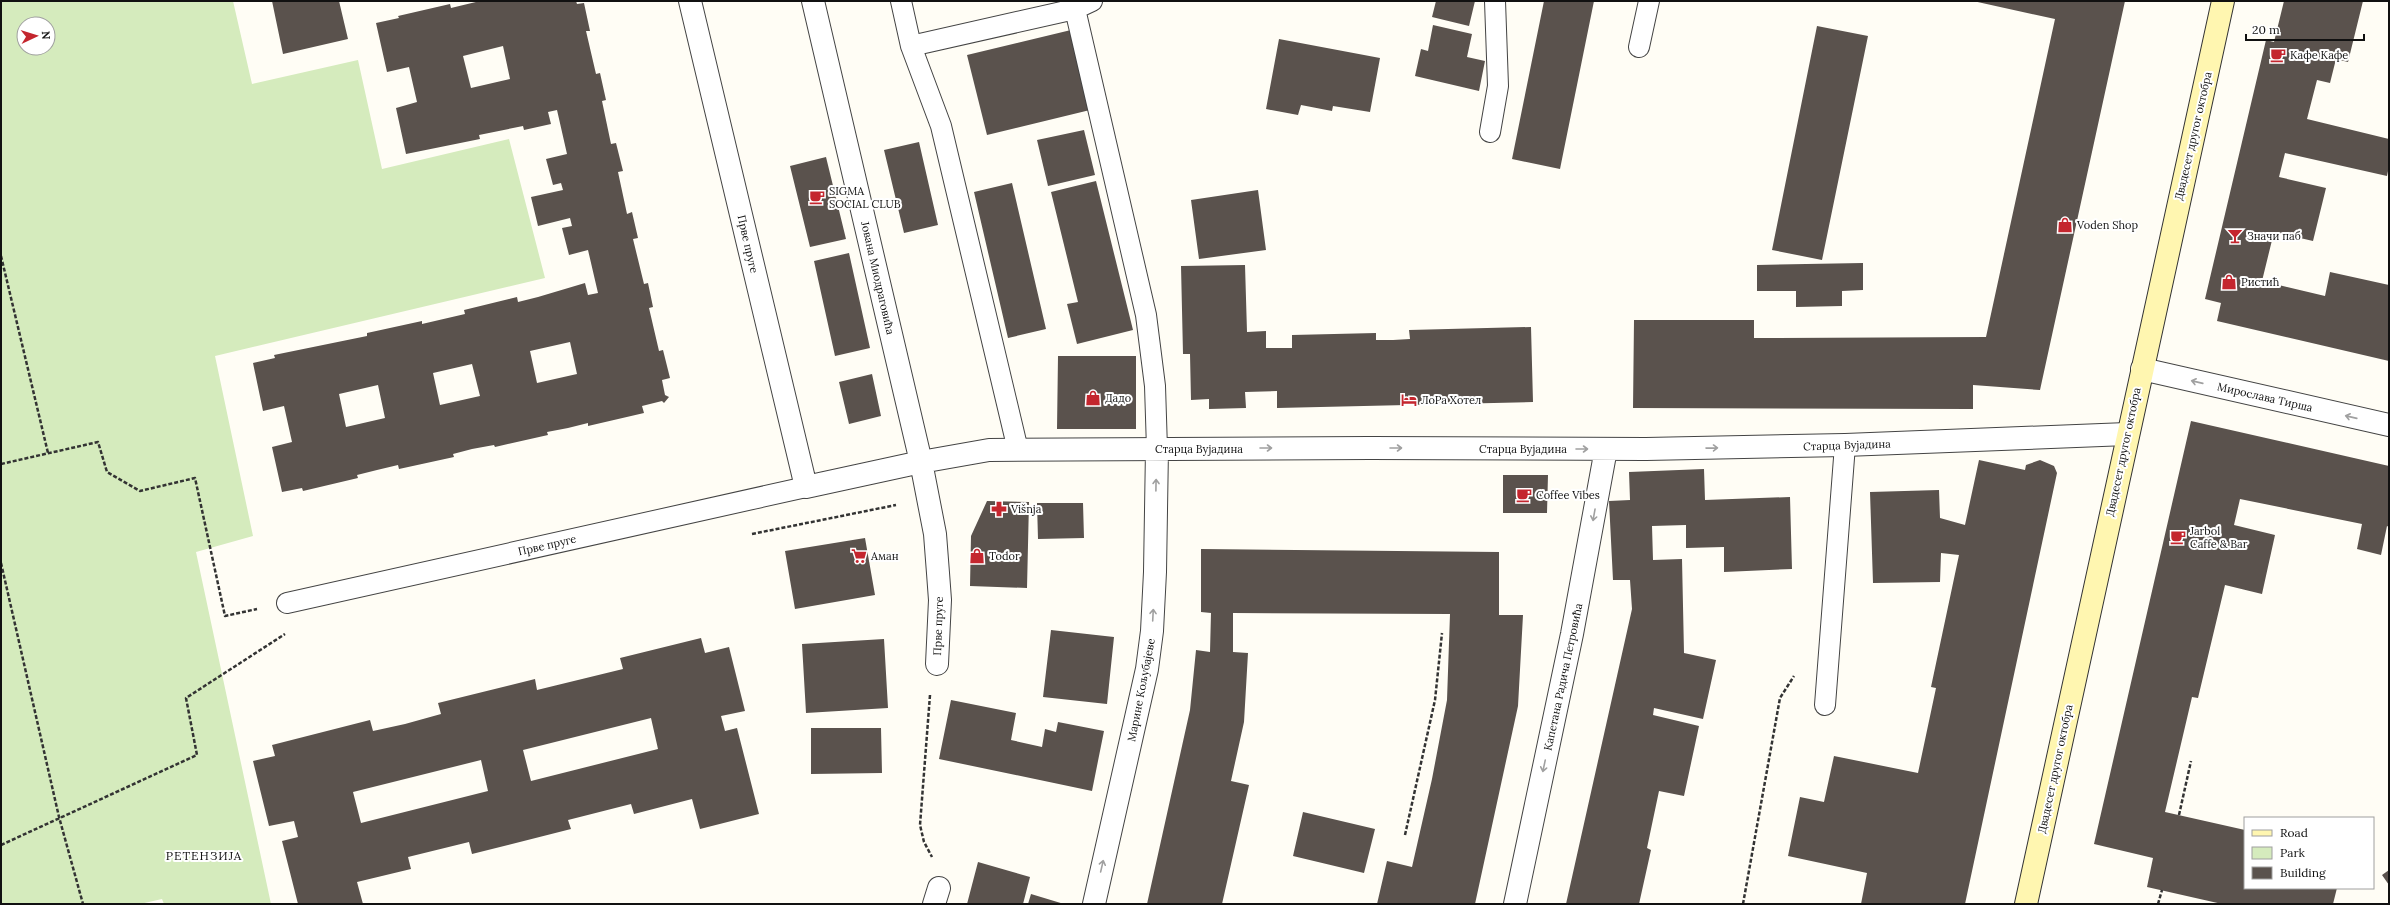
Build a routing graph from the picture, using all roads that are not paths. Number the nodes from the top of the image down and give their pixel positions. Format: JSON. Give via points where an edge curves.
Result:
{"nodes":[{"id":1,"x":690,"y":1,"type":"edge"},
{"id":2,"x":813,"y":1,"type":"edge"},
{"id":3,"x":901,"y":1,"type":"edge"},
{"id":4,"x":1495,"y":1,"type":"edge"},
{"id":5,"x":1649,"y":1,"type":"edge"},
{"id":6,"x":2222,"y":1,"type":"edge"},
{"id":7,"x":1083,"y":5,"type":"edge"},
{"id":8,"x":911,"y":46,"type":"junction"},
{"id":9,"x":1639,"y":47,"type":"dead end"},
{"id":10,"x":1490,"y":132,"type":"dead end"},
{"id":11,"x":2142,"y":369,"type":"junction"},
{"id":12,"x":2389,"y":425,"type":"edge"},
{"id":13,"x":2127,"y":434,"type":"junction"},
{"id":14,"x":1845,"y":445,"type":"junction"},
{"id":15,"x":1157,"y":449,"type":"junction"},
{"id":16,"x":1606,"y":449,"type":"junction"},
{"id":17,"x":1018,"y":450,"type":"junction"},
{"id":18,"x":921,"y":462,"type":"junction"},
{"id":19,"x":806,"y":486,"type":"junction"},
{"id":20,"x":287,"y":603,"type":"road end"},
{"id":21,"x":937,"y":664,"type":"road end"},
{"id":22,"x":1825,"y":705,"type":"dead end"},
{"id":23,"x":1094,"y":904,"type":"edge"},
{"id":24,"x":1515,"y":904,"type":"edge"},
{"id":25,"x":2026,"y":904,"type":"edge"}],
"edges":[{"from":1,"to":19,"type":"street","name":"Прве пруге"},
{"from":2,"to":18,"type":"street","name":"Јована Миодраговића"},
{"from":3,"to":8,"type":"lane"},
{"from":4,"to":10,"type":"lane","via":[[1498,86]]},
{"from":5,"to":9,"type":"lane"},
{"from":6,"to":11,"type":"main road","name":"Двадесет другог октобра"},
{"from":7,"to":8,"type":"lane"},
{"from":7,"to":15,"type":"lane","via":[[1146,315],[1155,386]]},
{"from":8,"to":17,"type":"lane","via":[[941,126]]},
{"from":12,"to":11,"type":"street","name":"Мирослава Тирша","one_way":true},
{"from":11,"to":13,"type":"main road","name":"Двадесет другог октобра"},
{"from":13,"to":14,"type":"street","name":"Старца Вујадина"},
{"from":13,"to":25,"type":"main road","name":"Двадесет другог октобра"},
{"from":16,"to":14,"type":"street","name":"Старца Вујадина","one_way":true},
{"from":14,"to":22,"type":"lane"},
{"from":15,"to":16,"type":"street","name":"Старца Вујадина","one_way":true},
{"from":15,"to":17,"type":"street","name":"Старца Вујадина"},
{"from":23,"to":15,"type":"street","name":"Марине Кољубајеве","one_way":true,"via":[[1147,669],[1155,572]]},
{"from":16,"to":24,"type":"street","name":"Капетана Радича Петровића","one_way":true,"via":[[1572,634]]},
{"from":17,"to":18,"type":"street","name":"Старца Вујадина","via":[[971,452]]},
{"from":18,"to":19,"type":"street","name":"Прве пруге"},
{"from":18,"to":21,"type":"street","name":"Прве пруге","via":[[935,534],[938,565],[940,600]]},
{"from":19,"to":20,"type":"lane","name":"Прве пруге"}]}
